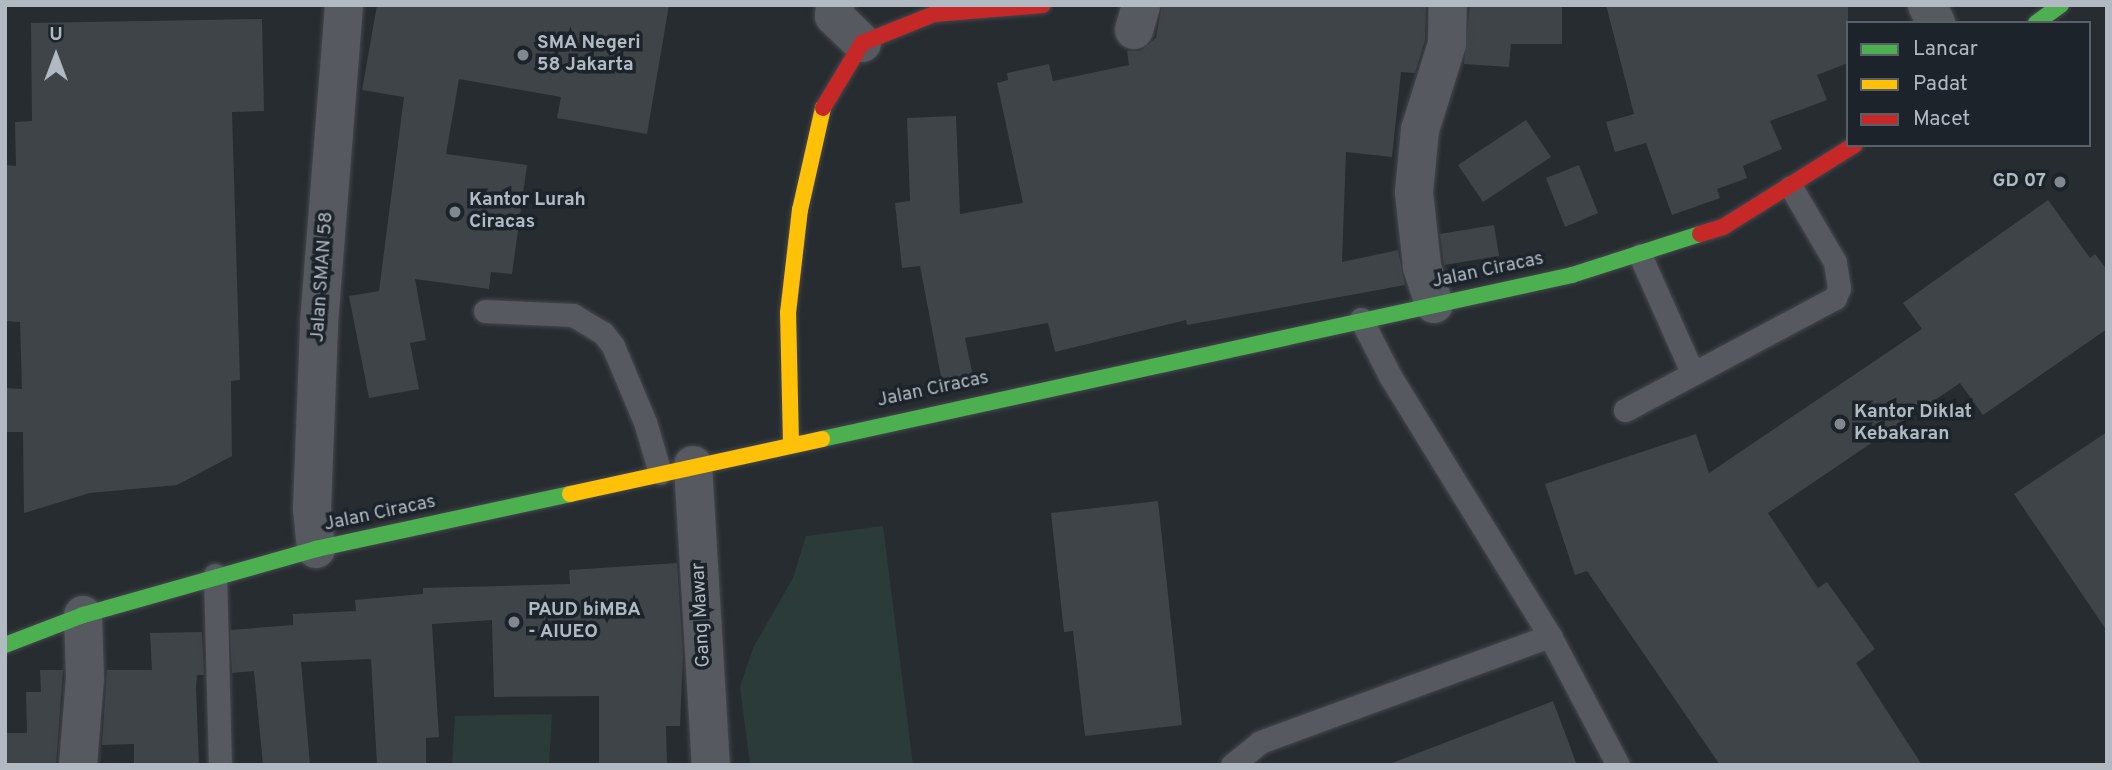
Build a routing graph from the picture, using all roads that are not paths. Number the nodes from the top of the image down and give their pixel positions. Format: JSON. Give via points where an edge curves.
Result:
{"nodes":[{"id":1,"x":344,"y":5,"type":"edge"},
{"id":2,"x":835,"y":5,"type":"edge"},
{"id":3,"x":1043,"y":5,"type":"edge"},
{"id":4,"x":1448,"y":5,"type":"edge"},
{"id":5,"x":1927,"y":5,"type":"edge"},
{"id":6,"x":2061,"y":5,"type":"edge"},
{"id":7,"x":1935,"y":21,"type":"edge"},
{"id":8,"x":2039,"y":21,"type":"edge"},
{"id":9,"x":862,"y":43,"type":"junction"},
{"id":10,"x":1851,"y":147,"type":"edge"},
{"id":11,"x":1791,"y":187,"type":"junction"},
{"id":12,"x":1640,"y":256,"type":"junction"},
{"id":13,"x":1434,"y":304,"type":"junction"},
{"id":14,"x":485,"y":311,"type":"dead end"},
{"id":15,"x":1361,"y":319,"type":"junction"},
{"id":16,"x":1693,"y":374,"type":"junction"},
{"id":17,"x":1625,"y":410,"type":"dead end"},
{"id":18,"x":791,"y":443,"type":"junction"},
{"id":19,"x":676,"y":469,"type":"junction"},
{"id":20,"x":316,"y":550,"type":"junction"},
{"id":21,"x":215,"y":575,"type":"junction"},
{"id":22,"x":83,"y":615,"type":"junction"},
{"id":23,"x":1550,"y":636,"type":"junction"},
{"id":24,"x":5,"y":645,"type":"edge"},
{"id":25,"x":78,"y":765,"type":"edge"},
{"id":26,"x":220,"y":765,"type":"edge"},
{"id":27,"x":711,"y":765,"type":"edge"},
{"id":28,"x":1232,"y":765,"type":"edge"},
{"id":29,"x":1618,"y":765,"type":"edge"}],
"edges":[{"from":1,"to":20,"type":"street","name":"Jalan SMAN 58","via":[[319,323],[312,509]]},
{"from":2,"to":9,"type":"street","via":[[835,16]]},
{"from":3,"to":9,"type":"street","via":[[934,14]]},
{"from":4,"to":13,"type":"street","via":[[1447,44],[1420,130],[1414,192],[1422,266]]},
{"from":5,"to":7,"type":"street"},
{"from":6,"to":8,"type":"street"},
{"from":9,"to":18,"type":"street","via":[[818,117],[800,211],[788,313]]},
{"from":10,"to":11,"type":"street","name":"Jalan Ciracas"},
{"from":11,"to":12,"type":"street","name":"Jalan Ciracas","via":[[1707,234]]},
{"from":11,"to":16,"type":"lane","via":[[1835,262],[1837,294]]},
{"from":12,"to":13,"type":"street","name":"Jalan Ciracas"},
{"from":12,"to":16,"type":"lane"},
{"from":13,"to":15,"type":"street","name":"Jalan Ciracas"},
{"from":14,"to":19,"type":"lane","via":[[573,315],[603,333],[645,422]]},
{"from":15,"to":18,"type":"street","name":"Jalan Ciracas"},
{"from":15,"to":23,"type":"lane","via":[[1390,376]]},
{"from":16,"to":17,"type":"lane"},
{"from":18,"to":19,"type":"street","name":"Jalan Ciracas"},
{"from":19,"to":20,"type":"street","name":"Jalan Ciracas"},
{"from":19,"to":27,"type":"street","name":"Gang Mawar"},
{"from":20,"to":21,"type":"street","name":"Jalan Ciracas"},
{"from":21,"to":22,"type":"street","name":"Jalan Ciracas"},
{"from":21,"to":26,"type":"lane"},
{"from":22,"to":24,"type":"street","name":"Jalan Ciracas"},
{"from":22,"to":25,"type":"street","via":[[85,677]]},
{"from":23,"to":28,"type":"lane","via":[[1260,742]]},
{"from":23,"to":29,"type":"lane"}]}
